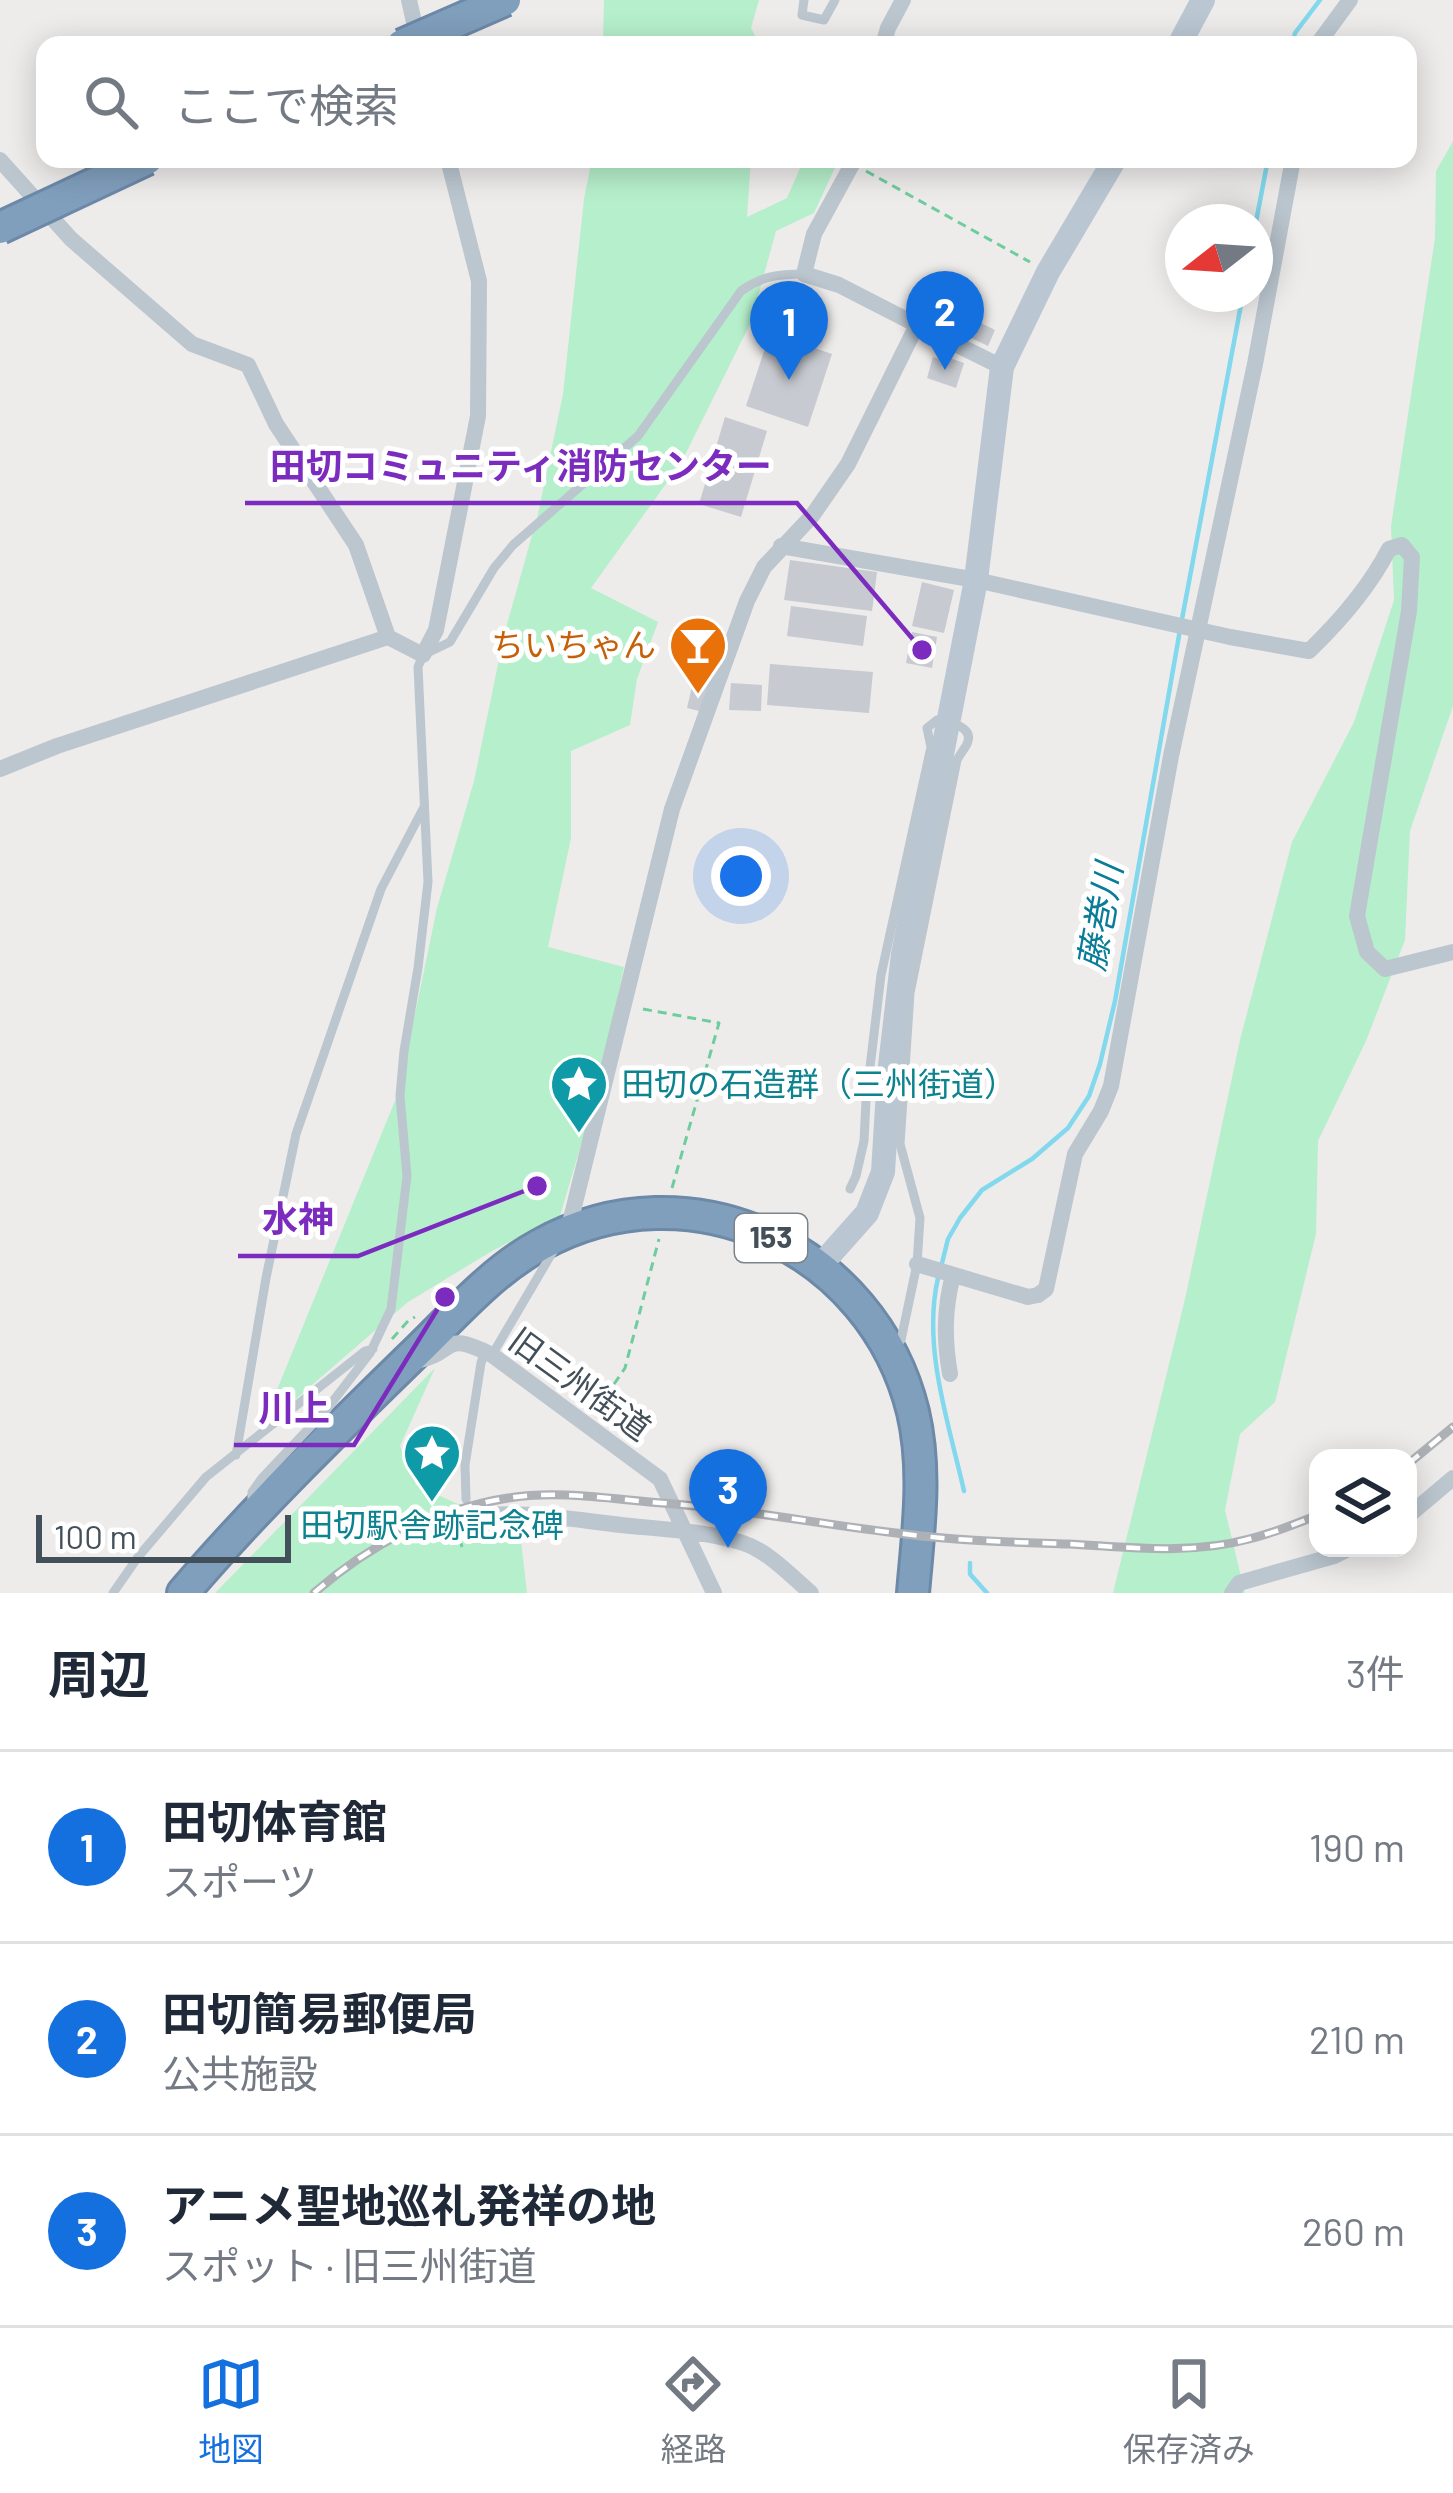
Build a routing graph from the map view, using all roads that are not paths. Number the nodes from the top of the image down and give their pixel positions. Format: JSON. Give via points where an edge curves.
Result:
{"nodes":[{"id":1,"x":409,"y":0,"type":"edge"},
{"id":2,"x":505,"y":0,"type":"edge"},
{"id":3,"x":804,"y":0,"type":"edge"},
{"id":4,"x":835,"y":0,"type":"edge"},
{"id":5,"x":903,"y":0,"type":"edge"},
{"id":6,"x":1204,"y":0,"type":"edge"},
{"id":7,"x":1350,"y":0,"type":"edge"},
{"id":8,"x":418,"y":36,"type":"edge"},
{"id":9,"x":423,"y":36,"type":"edge"},
{"id":10,"x":886,"y":36,"type":"edge"},
{"id":11,"x":1184,"y":36,"type":"edge"},
{"id":12,"x":1324,"y":36,"type":"edge"},
{"id":13,"x":0,"y":160,"type":"edge"},
{"id":14,"x":128,"y":168,"type":"edge"},
{"id":15,"x":450,"y":168,"type":"edge"},
{"id":16,"x":851,"y":168,"type":"edge"},
{"id":17,"x":1110,"y":168,"type":"edge"},
{"id":18,"x":1291,"y":168,"type":"edge"},
{"id":19,"x":0,"y":228,"type":"edge"},
{"id":20,"x":804,"y":274,"type":"junction"},
{"id":21,"x":917,"y":325,"type":"junction"},
{"id":22,"x":1002,"y":367,"type":"junction"},
{"id":23,"x":781,"y":546,"type":"junction"},
{"id":24,"x":976,"y":580,"type":"junction"},
{"id":25,"x":1198,"y":628,"type":"junction"},
{"id":26,"x":388,"y":637,"type":"junction"},
{"id":27,"x":423,"y":655,"type":"junction"},
{"id":28,"x":950,"y":722,"type":"junction"},
{"id":29,"x":0,"y":769,"type":"edge"},
{"id":30,"x":426,"y":802,"type":"junction"},
{"id":31,"x":1453,"y":952,"type":"edge"},
{"id":32,"x":850,"y":1189,"type":"dead end"},
{"id":33,"x":562,"y":1234,"type":"junction"},
{"id":34,"x":923,"y":1265,"type":"junction"},
{"id":35,"x":819,"y":1267,"type":"junction"},
{"id":36,"x":951,"y":1274,"type":"junction"},
{"id":37,"x":901,"y":1340,"type":"dead end"},
{"id":38,"x":373,"y":1349,"type":"junction"},
{"id":39,"x":489,"y":1353,"type":"junction"},
{"id":40,"x":409,"y":1359,"type":"junction"},
{"id":41,"x":950,"y":1374,"type":"dead end"},
{"id":42,"x":236,"y":1455,"type":"junction"},
{"id":43,"x":1453,"y":1478,"type":"edge"},
{"id":44,"x":1417,"y":1508,"type":"edge"},
{"id":45,"x":254,"y":1512,"type":"junction"},
{"id":46,"x":464,"y":1515,"type":"joint"},
{"id":47,"x":685,"y":1532,"type":"junction"},
{"id":48,"x":1330,"y":1557,"type":"edge"},
{"id":49,"x":909,"y":1590,"type":"edge"},
{"id":50,"x":113,"y":1593,"type":"edge"},
{"id":51,"x":183,"y":1593,"type":"edge"},
{"id":52,"x":714,"y":1593,"type":"edge"},
{"id":53,"x":811,"y":1593,"type":"edge"},
{"id":54,"x":1232,"y":1593,"type":"edge"}],
"edges":[{"from":1,"to":8,"type":"street"},
{"from":2,"to":9,"type":"highway","bridge":true},
{"from":3,"to":4,"type":"lane","via":[[802,15],[824,20]]},
{"from":5,"to":10,"type":"street"},
{"from":6,"to":11,"type":"street"},
{"from":7,"to":12,"type":"street"},
{"from":13,"to":26,"type":"street","via":[[71,239],[192,344],[248,365],[276,424],[356,545]]},
{"from":14,"to":19,"type":"highway","bridge":true},
{"from":15,"to":27,"type":"street","via":[[478,281],[478,416],[436,630]]},
{"from":16,"to":20,"type":"street","via":[[814,234]]},
{"from":17,"to":22,"type":"street"},
{"from":18,"to":25,"type":"street"},
{"from":20,"to":21,"type":"street"},
{"from":20,"to":27,"type":"lane","via":[[758,278],[741,291],[638,436],[513,545],[450,642]]},
{"from":21,"to":22,"type":"street"},
{"from":21,"to":23,"type":"street","via":[[848,464]]},
{"from":22,"to":24,"type":"street"},
{"from":23,"to":24,"type":"street"},
{"from":23,"to":33,"type":"street","via":[[747,601],[672,809]]},
{"from":24,"to":25,"type":"street"},
{"from":24,"to":28,"type":"street"},
{"from":25,"to":31,"type":"street","via":[[1309,651],[1375,577],[1389,549],[1402,545],[1412,557],[1357,916],[1367,952],[1385,968]]},
{"from":25,"to":36,"type":"street","via":[[1112,1086],[1075,1154],[1046,1288],[1028,1297]]},
{"from":26,"to":27,"type":"street"},
{"from":26,"to":29,"type":"street"},
{"from":27,"to":30,"type":"lane"},
{"from":28,"to":32,"type":"lane","via":[[927,728],[931,747],[881,975],[861,1178]]},
{"from":28,"to":34,"type":"lane","via":[[969,736],[957,760],[910,993],[900,1144]]},
{"from":28,"to":35,"type":"street","via":[[903,954],[884,1172],[867,1213]]},
{"from":30,"to":38,"type":"lane","via":[[428,881],[400,1096],[407,1176],[392,1309]]},
{"from":30,"to":42,"type":"lane","via":[[381,889],[296,1134]]},
{"from":33,"to":35,"type":"highway","number":"153","via":[[650,1211],[704,1214],[766,1235]]},
{"from":33,"to":39,"type":"lane"},
{"from":33,"to":40,"type":"highway","number":"153","via":[[488,1282]]},
{"from":34,"to":36,"type":"street"},
{"from":34,"to":37,"type":"lane"},
{"from":35,"to":49,"type":"highway","number":"153","via":[[866,1314],[905,1387],[920,1456]]},
{"from":36,"to":41,"type":"street","via":[[944,1341]]},
{"from":38,"to":42,"type":"lane"},
{"from":38,"to":45,"type":"lane","via":[[262,1478],[252,1492]]},
{"from":39,"to":40,"type":"street","name":"旧三州街道","via":[[459,1341],[424,1360]]},
{"from":39,"to":46,"type":"lane","via":[[465,1465]]},
{"from":39,"to":47,"type":"street","name":"旧三州街道","via":[[660,1479]]},
{"from":40,"to":45,"type":"highway","number":"153"},
{"from":42,"to":50,"type":"lane","via":[[206,1478]]},
{"from":43,"to":44,"type":"street"},
{"from":45,"to":51,"type":"highway","number":"153"},
{"from":46,"to":47,"type":"street"},
{"from":47,"to":52,"type":"street","name":"旧三州街道"},
{"from":47,"to":53,"type":"street","via":[[749,1545]]},
{"from":48,"to":54,"type":"street","via":[[1239,1583]]}]}
